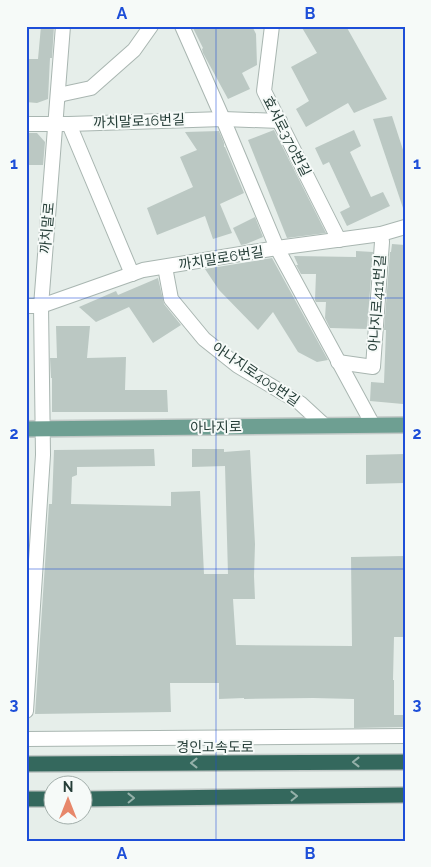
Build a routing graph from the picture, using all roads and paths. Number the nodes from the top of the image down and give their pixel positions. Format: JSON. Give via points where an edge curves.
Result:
{"nodes":[{"id":1,"x":63,"y":26,"type":"edge"},
{"id":2,"x":151,"y":26,"type":"edge"},
{"id":3,"x":182,"y":26,"type":"edge"},
{"id":4,"x":272,"y":26,"type":"edge"},
{"id":5,"x":58,"y":96,"type":"junction"},
{"id":6,"x":223,"y":119,"type":"junction"},
{"id":7,"x":280,"y":121,"type":"junction"},
{"id":8,"x":26,"y":124,"type":"edge"},
{"id":9,"x":62,"y":124,"type":"junction"},
{"id":10,"x":405,"y":227,"type":"edge"},
{"id":11,"x":381,"y":234,"type":"junction"},
{"id":12,"x":339,"y":240,"type":"junction"},
{"id":13,"x":277,"y":248,"type":"junction"},
{"id":14,"x":165,"y":267,"type":"junction"},
{"id":15,"x":132,"y":274,"type":"junction"},
{"id":16,"x":26,"y":306,"type":"edge"},
{"id":17,"x":41,"y":306,"type":"junction"},
{"id":18,"x":338,"y":362,"type":"junction"},
{"id":19,"x":373,"y":425,"type":"junction"},
{"id":20,"x":405,"y":425,"type":"edge"},
{"id":21,"x":325,"y":426,"type":"junction"},
{"id":22,"x":26,"y":429,"type":"edge"},
{"id":23,"x":42,"y":429,"type":"junction"},
{"id":24,"x":32,"y":547,"type":"edge"},
{"id":25,"x":26,"y":711,"type":"edge"},
{"id":26,"x":405,"y":736,"type":"edge"},
{"id":27,"x":26,"y":739,"type":"edge"},
{"id":28,"x":405,"y":762,"type":"edge"},
{"id":29,"x":26,"y":764,"type":"edge"},
{"id":30,"x":405,"y":795,"type":"edge"},
{"id":31,"x":42,"y":799,"type":"edge"},
{"id":32,"x":92,"y":799,"type":"edge"},
{"id":33,"x":26,"y":800,"type":"edge"}],
"edges":[{"from":1,"to":5,"type":"street","name":"까치말로"},
{"from":2,"to":5,"type":"street","via":[[134,50],[91,88]]},
{"from":3,"to":6,"type":"street"},
{"from":4,"to":7,"type":"street","name":"효서로370번길","via":[[264,91]]},
{"from":5,"to":9,"type":"street","name":"까치말로"},
{"from":6,"to":7,"type":"street","name":"까치말로16번길"},
{"from":6,"to":9,"type":"street","name":"까치말로16번길"},
{"from":6,"to":13,"type":"street"},
{"from":7,"to":12,"type":"street","name":"효서로370번길"},
{"from":8,"to":9,"type":"street","name":"까치말로16번길"},
{"from":9,"to":15,"type":"street"},
{"from":9,"to":17,"type":"street","name":"까치말로"},
{"from":10,"to":11,"type":"street","name":"까치말로6번길"},
{"from":11,"to":12,"type":"street","name":"까치말로6번길"},
{"from":11,"to":18,"type":"street","name":"아나지로411번길","via":[[373,366]]},
{"from":12,"to":13,"type":"street","name":"까치말로6번길"},
{"from":13,"to":14,"type":"street","name":"까치말로6번길"},
{"from":13,"to":18,"type":"street"},
{"from":14,"to":15,"type":"street","name":"까치말로6번길"},
{"from":14,"to":21,"type":"street","name":"아나지로409번길","via":[[171,299],[204,339],[238,366],[300,403]]},
{"from":15,"to":17,"type":"street","name":"까치말로6번길"},
{"from":16,"to":17,"type":"street","name":"까치말로6번길"},
{"from":17,"to":23,"type":"street","name":"까치말로"},
{"from":18,"to":19,"type":"street"},
{"from":19,"to":20,"type":"main road","name":"아나지로"},
{"from":19,"to":21,"type":"main road","name":"아나지로"},
{"from":21,"to":23,"type":"main road","name":"아나지로"},
{"from":22,"to":23,"type":"main road","name":"아나지로"},
{"from":23,"to":24,"type":"street","name":"까치말로","via":[[43,455]]},
{"from":24,"to":25,"type":"street","name":"까치말로"},
{"from":26,"to":27,"type":"street"},
{"from":28,"to":29,"type":"highway","name":"경인고속도로","one_way":true},
{"from":32,"to":30,"type":"highway","one_way":true},
{"from":31,"to":33,"type":"highway"}]}
